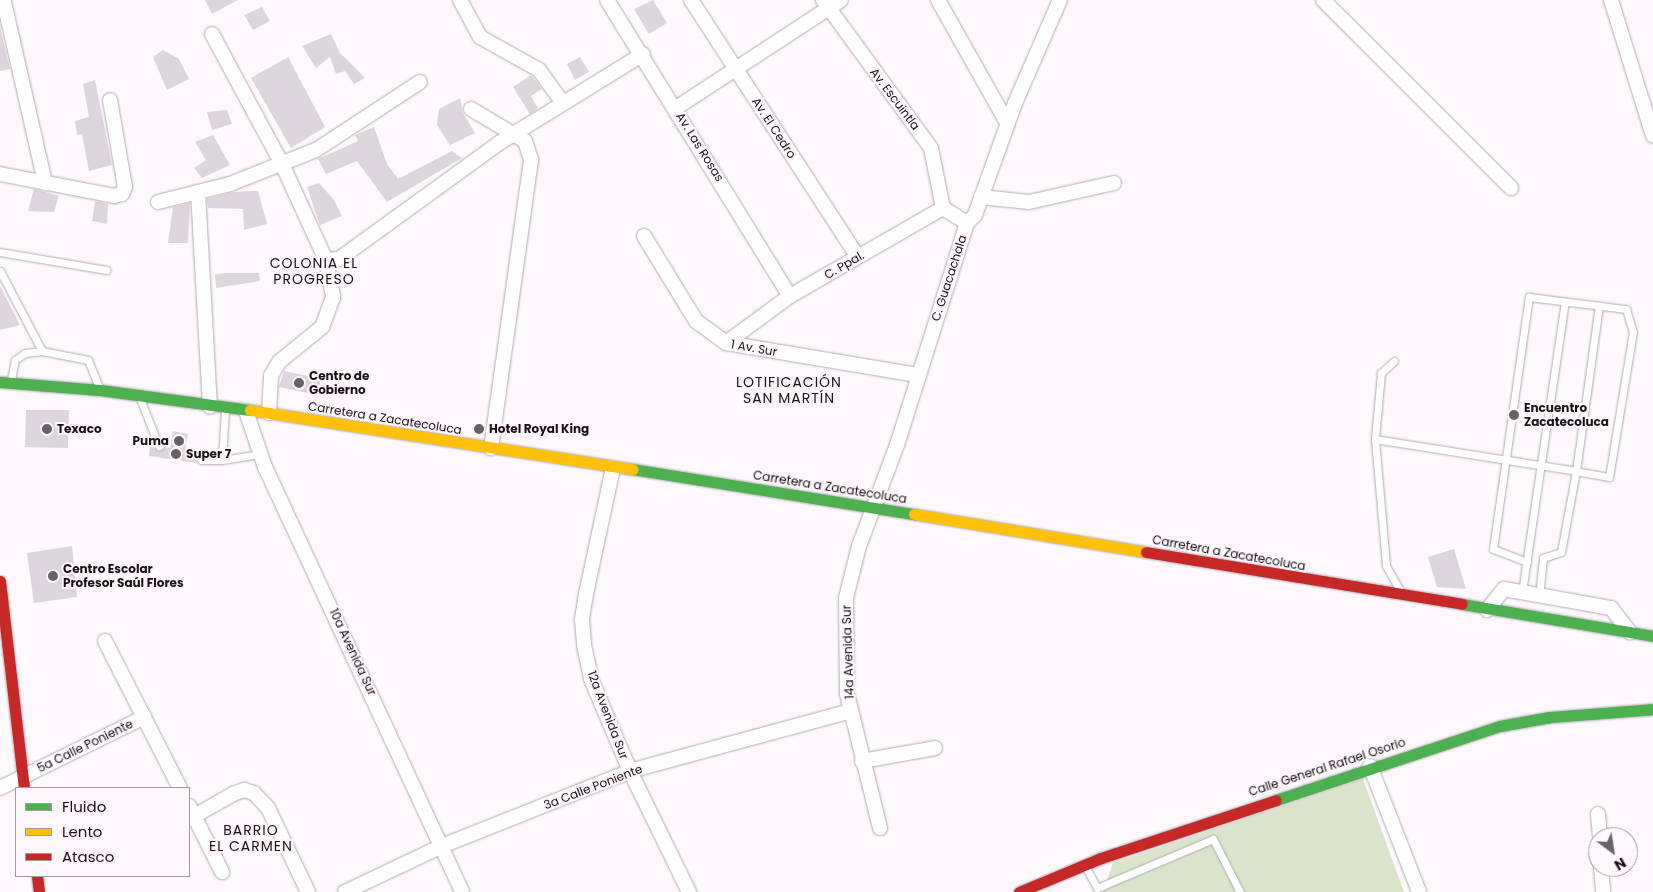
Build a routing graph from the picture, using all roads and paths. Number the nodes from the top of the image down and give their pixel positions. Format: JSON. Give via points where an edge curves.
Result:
{"nodes":[{"id":1,"x":460,"y":0,"type":"edge"},
{"id":2,"x":607,"y":0,"type":"edge"},
{"id":3,"x":690,"y":0,"type":"edge"},
{"id":4,"x":841,"y":0,"type":"edge"},
{"id":5,"x":938,"y":0,"type":"edge"},
{"id":6,"x":1060,"y":0,"type":"edge"},
{"id":7,"x":1323,"y":0,"type":"edge"},
{"id":8,"x":1610,"y":0,"type":"edge"},
{"id":9,"x":4,"y":2,"type":"dead end"},
{"id":10,"x":825,"y":4,"type":"edge"},
{"id":11,"x":212,"y":34,"type":"dead end"},
{"id":12,"x":642,"y":54,"type":"junction"},
{"id":13,"x":736,"y":69,"type":"junction"},
{"id":14,"x":420,"y":82,"type":"dead end"},
{"id":15,"x":110,"y":100,"type":"dead end"},
{"id":16,"x":563,"y":103,"type":"junction"},
{"id":17,"x":676,"y":108,"type":"junction"},
{"id":18,"x":471,"y":109,"type":"dead end"},
{"id":19,"x":1008,"y":124,"type":"junction"},
{"id":20,"x":513,"y":134,"type":"junction"},
{"id":21,"x":1653,"y":136,"type":"edge"},
{"id":22,"x":282,"y":164,"type":"junction"},
{"id":23,"x":0,"y":174,"type":"edge"},
{"id":24,"x":45,"y":183,"type":"junction"},
{"id":25,"x":1114,"y":183,"type":"dead end"},
{"id":26,"x":1511,"y":188,"type":"dead end"},
{"id":27,"x":198,"y":192,"type":"junction"},
{"id":28,"x":981,"y":198,"type":"junction"},
{"id":29,"x":158,"y":202,"type":"dead end"},
{"id":30,"x":943,"y":208,"type":"junction"},
{"id":31,"x":967,"y":223,"type":"junction"},
{"id":32,"x":644,"y":236,"type":"dead end"},
{"id":33,"x":0,"y":252,"type":"edge"},
{"id":34,"x":858,"y":257,"type":"junction"},
{"id":35,"x":326,"y":260,"type":"junction"},
{"id":36,"x":106,"y":270,"type":"dead end"},
{"id":37,"x":0,"y":271,"type":"edge"},
{"id":38,"x":790,"y":296,"type":"junction"},
{"id":39,"x":1565,"y":302,"type":"junction"},
{"id":40,"x":1599,"y":306,"type":"junction"},
{"id":41,"x":726,"y":343,"type":"junction"},
{"id":42,"x":42,"y":351,"type":"junction"},
{"id":43,"x":1394,"y":361,"type":"dead end"},
{"id":44,"x":917,"y":375,"type":"junction"},
{"id":45,"x":5,"y":383,"type":"edge"},
{"id":46,"x":100,"y":390,"type":"junction"},
{"id":47,"x":139,"y":396,"type":"junction"},
{"id":48,"x":210,"y":407,"type":"junction"},
{"id":49,"x":225,"y":409,"type":"junction"},
{"id":50,"x":246,"y":411,"type":"junction"},
{"id":51,"x":269,"y":413,"type":"junction"},
{"id":52,"x":1375,"y":439,"type":"junction"},
{"id":53,"x":158,"y":446,"type":"dead end"},
{"id":54,"x":491,"y":448,"type":"junction"},
{"id":55,"x":261,"y":454,"type":"junction"},
{"id":56,"x":1506,"y":459,"type":"junction"},
{"id":57,"x":201,"y":460,"type":"dead end"},
{"id":58,"x":222,"y":460,"type":"junction"},
{"id":59,"x":1542,"y":465,"type":"junction"},
{"id":60,"x":613,"y":468,"type":"junction"},
{"id":61,"x":1576,"y":471,"type":"junction"},
{"id":62,"x":873,"y":507,"type":"junction"},
{"id":63,"x":1527,"y":562,"type":"junction"},
{"id":64,"x":0,"y":581,"type":"edge"},
{"id":65,"x":1522,"y":592,"type":"junction"},
{"id":66,"x":1538,"y":595,"type":"junction"},
{"id":67,"x":1404,"y":597,"type":"junction"},
{"id":68,"x":1487,"y":610,"type":"junction"},
{"id":69,"x":3,"y":630,"type":"edge"},
{"id":70,"x":1630,"y":632,"type":"junction"},
{"id":71,"x":1653,"y":636,"type":"edge"},
{"id":72,"x":105,"y":641,"type":"dead end"},
{"id":73,"x":1653,"y":709,"type":"edge"},
{"id":74,"x":851,"y":711,"type":"junction"},
{"id":75,"x":144,"y":717,"type":"junction"},
{"id":76,"x":935,"y":748,"type":"dead end"},
{"id":77,"x":862,"y":761,"type":"junction"},
{"id":78,"x":1370,"y":766,"type":"junction"},
{"id":79,"x":630,"y":771,"type":"junction"},
{"id":80,"x":23,"y":783,"type":"edge"},
{"id":81,"x":179,"y":787,"type":"edge"},
{"id":82,"x":0,"y":788,"type":"edge"},
{"id":83,"x":190,"y":814,"type":"edge"},
{"id":84,"x":1598,"y":814,"type":"dead end"},
{"id":85,"x":1599,"y":827,"type":"edge"},
{"id":86,"x":880,"y":828,"type":"dead end"},
{"id":87,"x":442,"y":846,"type":"junction"},
{"id":88,"x":1084,"y":864,"type":"junction"},
{"id":89,"x":222,"y":872,"type":"dead end"},
{"id":90,"x":37,"y":877,"type":"edge"},
{"id":91,"x":1602,"y":877,"type":"edge"},
{"id":92,"x":39,"y":892,"type":"edge"},
{"id":93,"x":308,"y":892,"type":"edge"},
{"id":94,"x":345,"y":892,"type":"edge"},
{"id":95,"x":462,"y":892,"type":"edge"},
{"id":96,"x":689,"y":892,"type":"edge"},
{"id":97,"x":1019,"y":892,"type":"edge"},
{"id":98,"x":1240,"y":892,"type":"edge"},
{"id":99,"x":1419,"y":892,"type":"edge"},
{"id":100,"x":1603,"y":892,"type":"edge"}],
"edges":[{"from":1,"to":16,"type":"street","via":[[480,37],[539,70]]},
{"from":2,"to":12,"type":"street","name":"Av. Las Rosas"},
{"from":3,"to":13,"type":"street","name":"Av. El Cedro"},
{"from":4,"to":10,"type":"street"},
{"from":5,"to":19,"type":"street"},
{"from":6,"to":19,"type":"street","name":"C. Guacachala"},
{"from":7,"to":26,"type":"street"},
{"from":8,"to":21,"type":"street"},
{"from":9,"to":24,"type":"street"},
{"from":10,"to":13,"type":"street"},
{"from":10,"to":30,"type":"street","name":"Av. Escuintla","via":[[932,148]]},
{"from":11,"to":22,"type":"street"},
{"from":12,"to":16,"type":"street"},
{"from":12,"to":17,"type":"street","name":"Av. Las Rosas"},
{"from":13,"to":17,"type":"street"},
{"from":13,"to":34,"type":"street","name":"Av. El Cedro"},
{"from":14,"to":22,"type":"street","via":[[316,150]]},
{"from":15,"to":24,"type":"street","via":[[125,188],[122,194],[114,196]]},
{"from":16,"to":20,"type":"street"},
{"from":17,"to":38,"type":"street","name":"Av. Las Rosas"},
{"from":18,"to":20,"type":"street"},
{"from":19,"to":28,"type":"street","name":"C. Guacachala"},
{"from":20,"to":35,"type":"street","via":[[339,259]]},
{"from":20,"to":54,"type":"street","via":[[525,141],[530,160]]},
{"from":22,"to":27,"type":"street"},
{"from":22,"to":35,"type":"street"},
{"from":23,"to":24,"type":"street"},
{"from":25,"to":28,"type":"street","via":[[1029,202]]},
{"from":27,"to":29,"type":"street"},
{"from":27,"to":48,"type":"street"},
{"from":28,"to":31,"type":"street","name":"C. Guacachala","via":[[975,215]]},
{"from":30,"to":31,"type":"street"},
{"from":30,"to":34,"type":"street","name":"C. Ppal."},
{"from":31,"to":44,"type":"street","name":"C. Guacachala"},
{"from":32,"to":41,"type":"street","name":"1 Av. Sur","via":[[696,321]]},
{"from":33,"to":36,"type":"lane"},
{"from":34,"to":38,"type":"street","name":"C. Ppal."},
{"from":35,"to":51,"type":"street","via":[[332,308],[317,333],[279,362],[271,376]]},
{"from":37,"to":42,"type":"lane"},
{"from":38,"to":41,"type":"street","name":"C. Ppal."},
{"from":39,"to":40,"type":"lane"},
{"from":39,"to":56,"type":"lane","via":[[1529,297]]},
{"from":39,"to":59,"type":"lane"},
{"from":40,"to":61,"type":"lane"},
{"from":40,"to":61,"type":"lane","via":[[1626,309],[1633,332],[1609,477]]},
{"from":41,"to":44,"type":"street","name":"1 Av. Sur"},
{"from":42,"to":45,"type":"lane","via":[[26,353],[15,360]]},
{"from":42,"to":46,"type":"lane","via":[[88,360]]},
{"from":43,"to":52,"type":"lane","via":[[1381,373]]},
{"from":44,"to":62,"type":"street","name":"C. Guacachala","via":[[897,445]]},
{"from":45,"to":46,"type":"main road","name":"Carretera a Zacatecoluca"},
{"from":46,"to":47,"type":"main road","name":"Carretera a Zacatecoluca"},
{"from":47,"to":48,"type":"main road","name":"Carretera a Zacatecoluca"},
{"from":47,"to":53,"type":"lane"},
{"from":48,"to":49,"type":"main road","name":"Carretera a Zacatecoluca"},
{"from":49,"to":50,"type":"main road","name":"Carretera a Zacatecoluca"},
{"from":49,"to":58,"type":"lane"},
{"from":50,"to":51,"type":"main road","name":"Carretera a Zacatecoluca"},
{"from":50,"to":55,"type":"street","name":"10a Avenida Sur"},
{"from":51,"to":54,"type":"main road","name":"Carretera a Zacatecoluca"},
{"from":52,"to":56,"type":"lane"},
{"from":52,"to":67,"type":"lane","via":[[1386,566]]},
{"from":54,"to":60,"type":"main road","name":"Carretera a Zacatecoluca"},
{"from":55,"to":58,"type":"lane"},
{"from":55,"to":87,"type":"street","name":"10a Avenida Sur"},
{"from":56,"to":59,"type":"lane"},
{"from":56,"to":63,"type":"lane","via":[[1493,549]]},
{"from":57,"to":58,"type":"lane"},
{"from":59,"to":61,"type":"lane"},
{"from":59,"to":63,"type":"lane"},
{"from":60,"to":62,"type":"main road","name":"Carretera a Zacatecoluca"},
{"from":60,"to":79,"type":"street","name":"12a Avenida Sur","via":[[582,620],[592,678]]},
{"from":61,"to":66,"type":"lane","via":[[1561,552],[1543,558]]},
{"from":62,"to":67,"type":"main road","name":"Carretera a Zacatecoluca"},
{"from":62,"to":74,"type":"street","name":"14a Avenida Sur","via":[[846,598],[847,694]]},
{"from":63,"to":65,"type":"lane"},
{"from":64,"to":69,"type":"main road"},
{"from":65,"to":66,"type":"street"},
{"from":65,"to":68,"type":"street","via":[[1504,589]]},
{"from":66,"to":70,"type":"street","via":[[1611,608]]},
{"from":67,"to":68,"type":"main road","name":"Carretera a Zacatecoluca"},
{"from":68,"to":70,"type":"main road","name":"Carretera a Zacatecoluca"},
{"from":69,"to":80,"type":"main road"},
{"from":70,"to":71,"type":"main road","name":"Carretera a Zacatecoluca"},
{"from":72,"to":75,"type":"street"},
{"from":73,"to":78,"type":"main road","name":"Calle General Rafael Osorio","via":[[1550,716],[1500,726]]},
{"from":74,"to":77,"type":"street","name":"14a Avenida Sur"},
{"from":74,"to":79,"type":"street","name":"3a Calle Poniente"},
{"from":75,"to":80,"type":"street","name":"5a Calle Poniente"},
{"from":75,"to":81,"type":"street"},
{"from":76,"to":77,"type":"street"},
{"from":77,"to":86,"type":"street","name":"14a Avenida Sur"},
{"from":78,"to":88,"type":"main road","name":"Calle General Rafael Osorio"},
{"from":78,"to":99,"type":"street"},
{"from":79,"to":87,"type":"street","name":"3a Calle Poniente"},
{"from":79,"to":96,"type":"street","name":"12a Avenida Sur"},
{"from":80,"to":82,"type":"street","name":"5a Calle Poniente"},
{"from":83,"to":89,"type":"street"},
{"from":83,"to":93,"type":"street","via":[[239,792],[254,793],[268,808]]},
{"from":84,"to":85,"type":"street"},
{"from":87,"to":94,"type":"street","name":"3a Calle Poniente"},
{"from":87,"to":95,"type":"street","name":"10a Avenida Sur"},
{"from":88,"to":97,"type":"main road","name":"Calle General Rafael Osorio"},
{"from":88,"to":98,"type":"lane","via":[[1097,888],[1213,839]]},
{"from":90,"to":92,"type":"main road"},
{"from":91,"to":100,"type":"street"}]}
